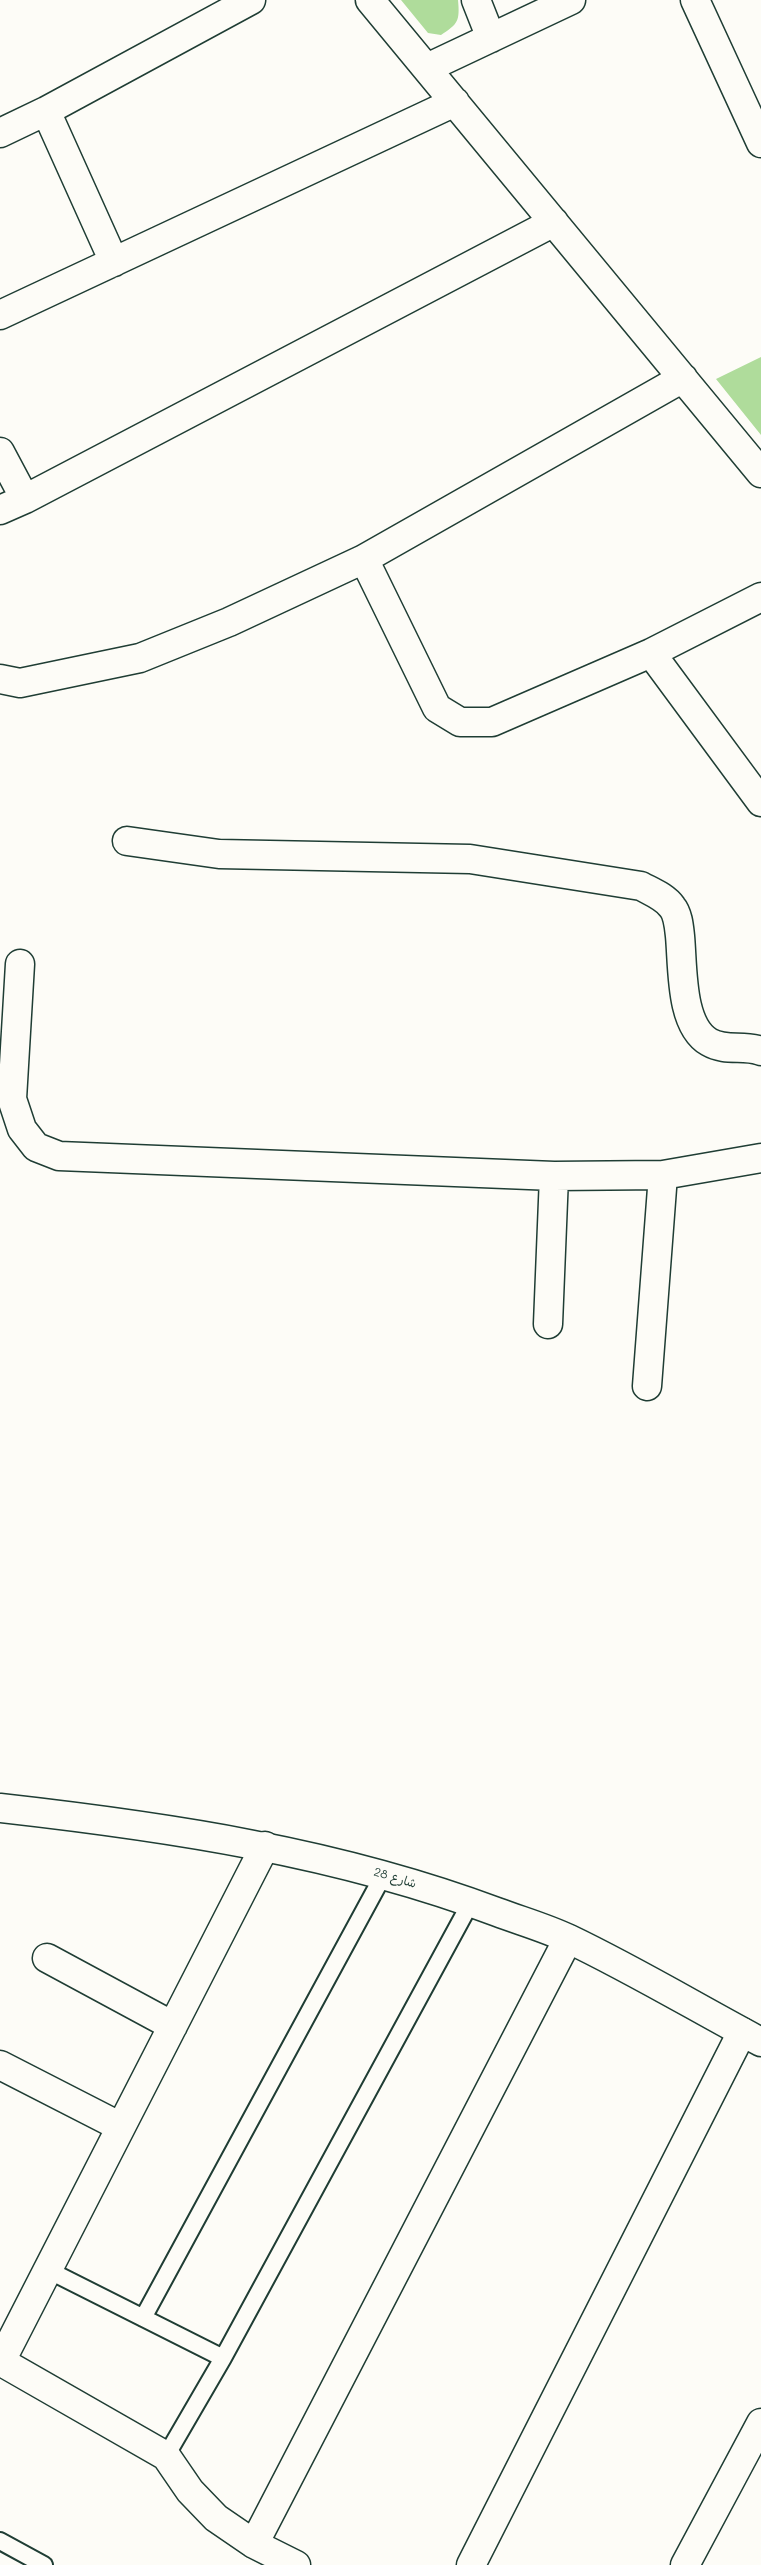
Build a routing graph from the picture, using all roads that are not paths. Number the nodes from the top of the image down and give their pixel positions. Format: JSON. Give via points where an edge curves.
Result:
{"nodes":[{"id":1,"x":251,"y":0,"type":"edge"},
{"id":2,"x":370,"y":0,"type":"edge"},
{"id":3,"x":476,"y":0,"type":"edge"},
{"id":4,"x":571,"y":0,"type":"edge"},
{"id":5,"x":695,"y":0,"type":"edge"},
{"id":6,"x":491,"y":38,"type":"junction"},
{"id":7,"x":426,"y":68,"type":"junction"},
{"id":8,"x":455,"y":102,"type":"junction"},
{"id":9,"x":46,"y":111,"type":"junction"},
{"id":10,"x":0,"y":133,"type":"edge"},
{"id":11,"x":761,"y":143,"type":"edge"},
{"id":12,"x":554,"y":222,"type":"junction"},
{"id":13,"x":114,"y":262,"type":"junction"},
{"id":14,"x":0,"y":315,"type":"edge"},
{"id":15,"x":683,"y":378,"type":"junction"},
{"id":16,"x":0,"y":452,"type":"edge"},
{"id":17,"x":761,"y":473,"type":"edge"},
{"id":18,"x":25,"y":499,"type":"junction"},
{"id":19,"x":0,"y":510,"type":"edge"},
{"id":20,"x":364,"y":559,"type":"junction"},
{"id":21,"x":761,"y":597,"type":"edge"},
{"id":22,"x":651,"y":654,"type":"junction"},
{"id":23,"x":0,"y":679,"type":"edge"},
{"id":24,"x":761,"y":802,"type":"edge"},
{"id":25,"x":127,"y":841,"type":"dead end"},
{"id":26,"x":20,"y":964,"type":"dead end"},
{"id":27,"x":761,"y":1051,"type":"edge"},
{"id":28,"x":761,"y":1158,"type":"edge"},
{"id":29,"x":663,"y":1175,"type":"junction"},
{"id":30,"x":554,"y":1176,"type":"junction"},
{"id":31,"x":548,"y":1324,"type":"dead end"},
{"id":32,"x":647,"y":1386,"type":"dead end"},
{"id":33,"x":0,"y":1808,"type":"edge"},
{"id":34,"x":265,"y":1846,"type":"junction"},
{"id":35,"x":384,"y":1874,"type":"junction"},
{"id":36,"x":471,"y":1902,"type":"junction"},
{"id":37,"x":568,"y":1939,"type":"junction"},
{"id":38,"x":47,"y":1958,"type":"dead end"},
{"id":39,"x":173,"y":2026,"type":"junction"},
{"id":40,"x":751,"y":2037,"type":"edge"},
{"id":41,"x":0,"y":2065,"type":"edge"},
{"id":42,"x":121,"y":2127,"type":"junction"},
{"id":43,"x":48,"y":2270,"type":"junction"},
{"id":44,"x":143,"y":2318,"type":"junction"},
{"id":45,"x":223,"y":2358,"type":"junction"},
{"id":46,"x":0,"y":2362,"type":"edge"},
{"id":47,"x":761,"y":2424,"type":"edge"},
{"id":48,"x":166,"y":2456,"type":"junction"},
{"id":49,"x":0,"y":2541,"type":"edge"},
{"id":50,"x":254,"y":2544,"type":"junction"},
{"id":51,"x":44,"y":2565,"type":"edge"},
{"id":52,"x":296,"y":2565,"type":"edge"},
{"id":53,"x":470,"y":2565,"type":"edge"},
{"id":54,"x":685,"y":2565,"type":"edge"}],
"edges":[{"from":1,"to":9,"type":"street"},
{"from":2,"to":7,"type":"street"},
{"from":3,"to":6,"type":"street"},
{"from":4,"to":6,"type":"street"},
{"from":5,"to":11,"type":"street"},
{"from":6,"to":7,"type":"street"},
{"from":7,"to":8,"type":"street"},
{"from":8,"to":12,"type":"street"},
{"from":8,"to":13,"type":"street"},
{"from":9,"to":10,"type":"street"},
{"from":9,"to":13,"type":"street"},
{"from":12,"to":15,"type":"street"},
{"from":12,"to":18,"type":"street"},
{"from":13,"to":14,"type":"street"},
{"from":15,"to":17,"type":"street"},
{"from":15,"to":20,"type":"street"},
{"from":16,"to":18,"type":"street"},
{"from":18,"to":19,"type":"street"},
{"from":20,"to":22,"type":"street","via":[[437,708],[460,722],[492,722]]},
{"from":20,"to":23,"type":"street","via":[[229,622],[140,658],[20,683]]},
{"from":21,"to":22,"type":"street"},
{"from":22,"to":24,"type":"street"},
{"from":25,"to":27,"type":"street","via":[[219,854],[470,859],[641,886],[673,908],[678,924],[688,1012],[695,1030],[709,1042],[723,1048],[752,1047]]},
{"from":26,"to":30,"type":"street","via":[[12,1099],[22,1129],[36,1147],[59,1156]]},
{"from":28,"to":29,"type":"street"},
{"from":29,"to":30,"type":"street"},
{"from":29,"to":32,"type":"street"},
{"from":30,"to":31,"type":"street"},
{"from":33,"to":34,"type":"street","name":"شارع 28","via":[[92,1818]]},
{"from":34,"to":35,"type":"street","name":"شارع 28"},
{"from":34,"to":39,"type":"street"},
{"from":35,"to":36,"type":"street","name":"شارع 28"},
{"from":35,"to":44,"type":"lane"},
{"from":36,"to":37,"type":"street","name":"شارع 28"},
{"from":36,"to":45,"type":"lane"},
{"from":37,"to":40,"type":"street","name":"شارع 28"},
{"from":37,"to":50,"type":"street"},
{"from":38,"to":39,"type":"street"},
{"from":39,"to":42,"type":"street"},
{"from":40,"to":53,"type":"street"},
{"from":41,"to":42,"type":"street"},
{"from":42,"to":43,"type":"street"},
{"from":43,"to":44,"type":"lane"},
{"from":43,"to":46,"type":"street"},
{"from":44,"to":45,"type":"lane"},
{"from":45,"to":48,"type":"lane"},
{"from":46,"to":48,"type":"street"},
{"from":47,"to":54,"type":"street"},
{"from":48,"to":50,"type":"street","via":[[190,2491],[216,2518]]},
{"from":49,"to":51,"type":"lane"},
{"from":50,"to":52,"type":"street"}]}
